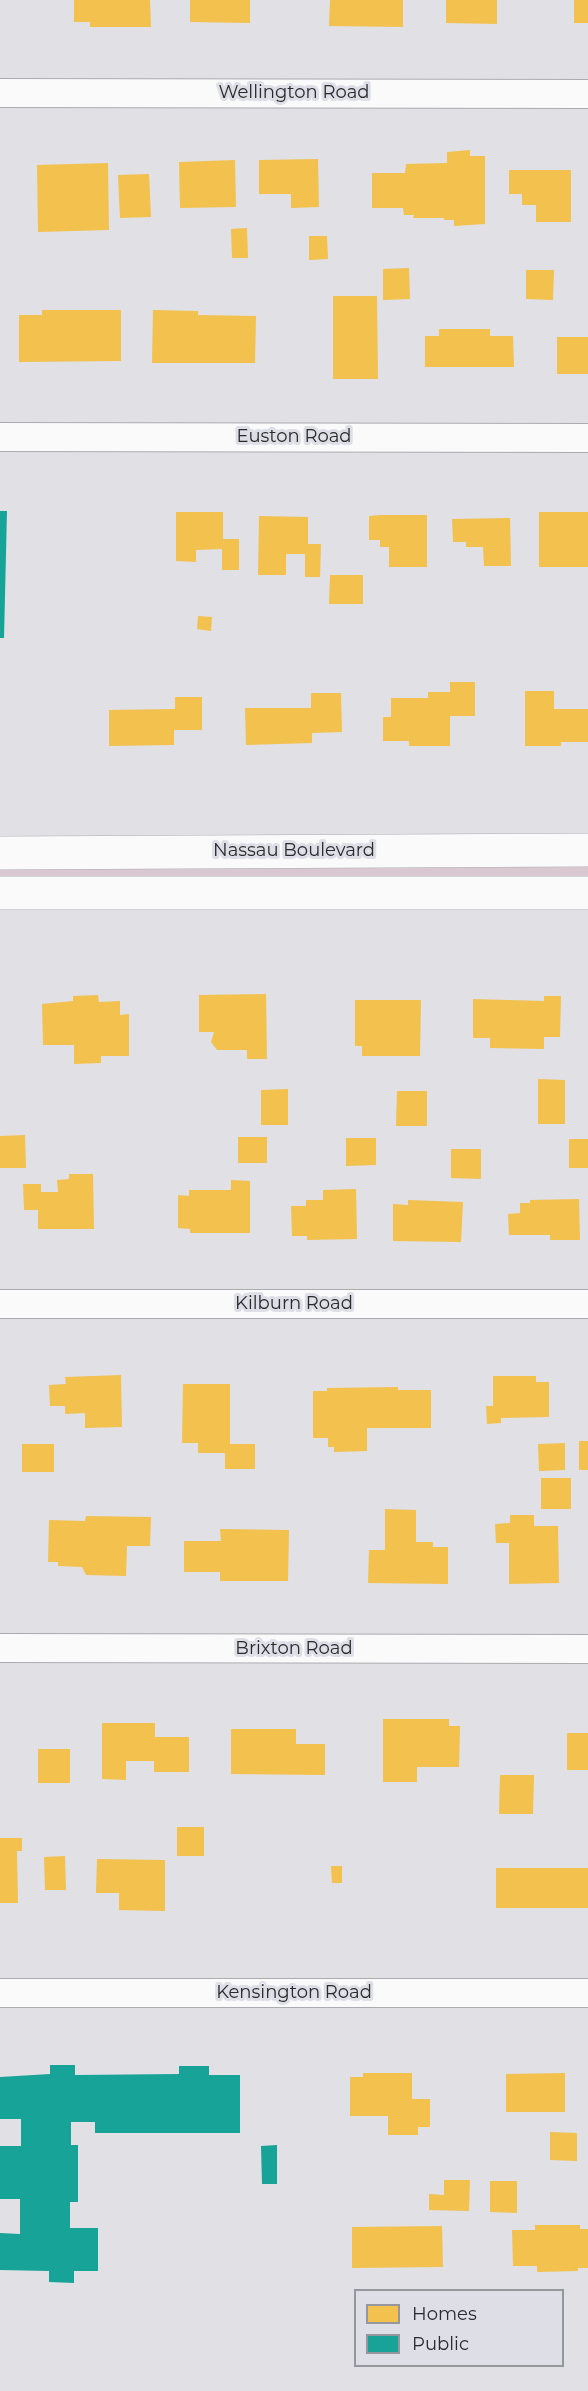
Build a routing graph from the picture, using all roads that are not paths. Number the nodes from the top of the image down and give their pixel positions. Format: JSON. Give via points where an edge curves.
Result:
{"nodes":[{"id":1,"x":0,"y":93,"type":"edge"},
{"id":2,"x":588,"y":94,"type":"edge"},
{"id":3,"x":0,"y":437,"type":"edge"},
{"id":4,"x":588,"y":438,"type":"edge"},
{"id":5,"x":588,"y":850,"type":"edge"},
{"id":6,"x":0,"y":853,"type":"edge"},
{"id":7,"x":588,"y":893,"type":"edge"},
{"id":8,"x":0,"y":894,"type":"edge"},
{"id":9,"x":0,"y":1304,"type":"edge"},
{"id":10,"x":588,"y":1304,"type":"edge"},
{"id":11,"x":0,"y":1648,"type":"edge"},
{"id":12,"x":588,"y":1649,"type":"edge"},
{"id":13,"x":0,"y":1993,"type":"edge"},
{"id":14,"x":588,"y":1993,"type":"edge"}],
"edges":[{"from":1,"to":2,"type":"street","name":"Wellington Road"},
{"from":3,"to":4,"type":"street","name":"Euston Road"},
{"from":5,"to":6,"type":"main road","name":"Nassau Boulevard"},
{"from":7,"to":8,"type":"main road"},
{"from":9,"to":10,"type":"street","name":"Kilburn Road"},
{"from":11,"to":12,"type":"street","name":"Brixton Road"},
{"from":13,"to":14,"type":"street","name":"Kensington Road"}]}
